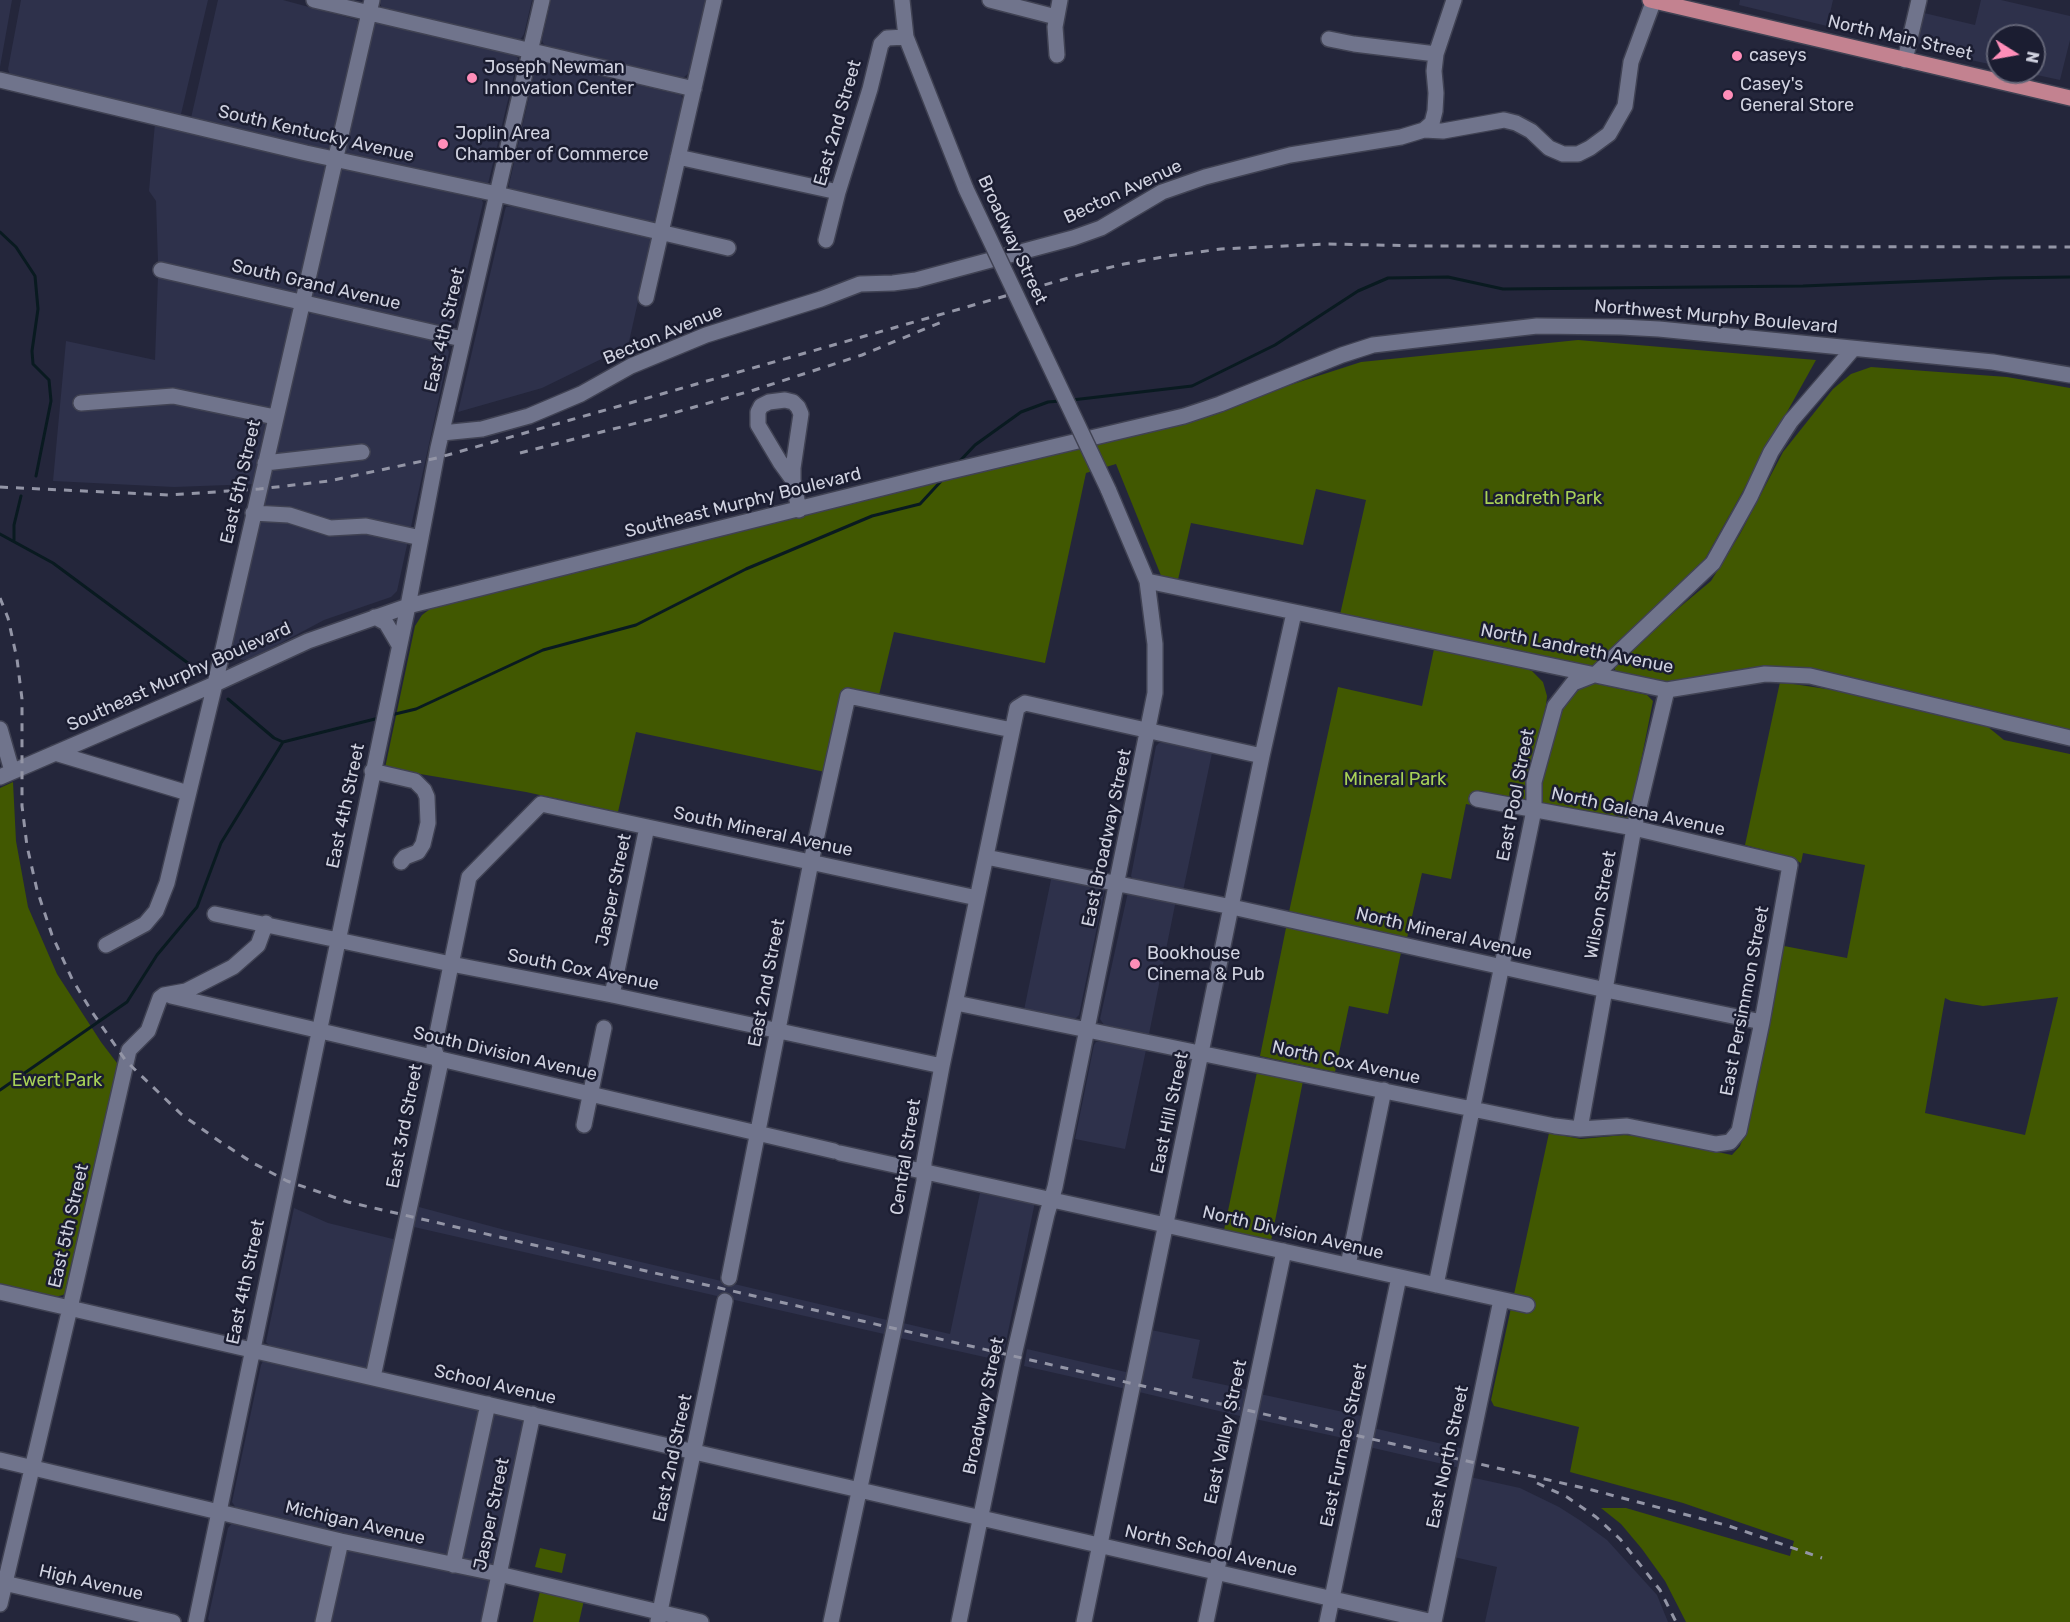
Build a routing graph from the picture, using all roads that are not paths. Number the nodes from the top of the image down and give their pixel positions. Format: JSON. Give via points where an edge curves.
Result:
{"nodes":[{"id":1,"x":314,"y":0,"type":"edge"},
{"id":2,"x":542,"y":0,"type":"edge"},
{"id":3,"x":714,"y":0,"type":"edge"},
{"id":4,"x":902,"y":0,"type":"edge"},
{"id":5,"x":990,"y":0,"type":"edge"},
{"id":6,"x":1060,"y":0,"type":"edge"},
{"id":7,"x":1454,"y":0,"type":"edge"},
{"id":8,"x":1653,"y":0,"type":"edge"},
{"id":9,"x":1919,"y":0,"type":"edge"},
{"id":10,"x":371,"y":7,"type":"edge"},
{"id":11,"x":1056,"y":17,"type":"junction"},
{"id":12,"x":906,"y":37,"type":"junction"},
{"id":13,"x":1329,"y":39,"type":"dead end"},
{"id":14,"x":531,"y":51,"type":"junction"},
{"id":15,"x":1436,"y":54,"type":"junction"},
{"id":16,"x":1057,"y":56,"type":"dead end"},
{"id":17,"x":1905,"y":60,"type":"junction"},
{"id":18,"x":0,"y":80,"type":"edge"},
{"id":19,"x":694,"y":89,"type":"junction"},
{"id":20,"x":2070,"y":98,"type":"edge"},
{"id":21,"x":1424,"y":130,"type":"junction"},
{"id":22,"x":678,"y":157,"type":"junction"},
{"id":23,"x":336,"y":159,"type":"junction"},
{"id":24,"x":838,"y":192,"type":"junction"},
{"id":25,"x":497,"y":194,"type":"junction"},
{"id":26,"x":661,"y":232,"type":"junction"},
{"id":27,"x":826,"y":240,"type":"dead end"},
{"id":28,"x":728,"y":248,"type":"dead end"},
{"id":29,"x":162,"y":270,"type":"dead end"},
{"id":30,"x":646,"y":298,"type":"dead end"},
{"id":31,"x":303,"y":302,"type":"junction"},
{"id":32,"x":462,"y":339,"type":"junction"},
{"id":33,"x":1853,"y":349,"type":"junction"},
{"id":34,"x":2070,"y":375,"type":"edge"},
{"id":35,"x":81,"y":402,"type":"dead end"},
{"id":36,"x":275,"y":417,"type":"junction"},
{"id":37,"x":1121,"y":431,"type":"joint"},
{"id":38,"x":442,"y":433,"type":"junction"},
{"id":39,"x":362,"y":452,"type":"dead end"},
{"id":40,"x":265,"y":463,"type":"junction"},
{"id":41,"x":793,"y":480,"type":"junction"},
{"id":42,"x":1108,"y":489,"type":"joint"},
{"id":43,"x":799,"y":510,"type":"junction"},
{"id":44,"x":253,"y":513,"type":"junction"},
{"id":45,"x":421,"y":538,"type":"junction"},
{"id":46,"x":1147,"y":581,"type":"junction"},
{"id":47,"x":408,"y":606,"type":"junction"},
{"id":48,"x":1294,"y":613,"type":"junction"},
{"id":49,"x":375,"y":617,"type":"junction"},
{"id":50,"x":399,"y":645,"type":"junction"},
{"id":51,"x":1596,"y":674,"type":"junction"},
{"id":52,"x":214,"y":684,"type":"junction"},
{"id":53,"x":1667,"y":690,"type":"junction"},
{"id":54,"x":0,"y":729,"type":"edge"},
{"id":55,"x":1012,"y":730,"type":"junction"},
{"id":56,"x":1149,"y":730,"type":"junction"},
{"id":57,"x":2070,"y":738,"type":"edge"},
{"id":58,"x":55,"y":753,"type":"junction"},
{"id":59,"x":1262,"y":756,"type":"junction"},
{"id":60,"x":372,"y":771,"type":"junction"},
{"id":61,"x":6,"y":774,"type":"edge"},
{"id":62,"x":188,"y":793,"type":"junction"},
{"id":63,"x":1477,"y":799,"type":"dead end"},
{"id":64,"x":541,"y":804,"type":"joint"},
{"id":65,"x":1534,"y":810,"type":"junction"},
{"id":66,"x":647,"y":827,"type":"junction"},
{"id":67,"x":1634,"y":828,"type":"junction"},
{"id":68,"x":986,"y":857,"type":"junction"},
{"id":69,"x":401,"y":862,"type":"dead end"},
{"id":70,"x":811,"y":862,"type":"junction"},
{"id":71,"x":1790,"y":865,"type":"joint"},
{"id":72,"x":1118,"y":883,"type":"junction"},
{"id":73,"x":977,"y":898,"type":"junction"},
{"id":74,"x":1232,"y":907,"type":"junction"},
{"id":75,"x":215,"y":914,"type":"dead end"},
{"id":76,"x":266,"y":923,"type":"junction"},
{"id":77,"x":338,"y":938,"type":"junction"},
{"id":78,"x":106,"y":945,"type":"dead end"},
{"id":79,"x":451,"y":964,"type":"junction"},
{"id":80,"x":1502,"y":967,"type":"junction"},
{"id":81,"x":1606,"y":990,"type":"junction"},
{"id":82,"x":167,"y":995,"type":"junction"},
{"id":83,"x":612,"y":995,"type":"junction"},
{"id":84,"x":956,"y":1003,"type":"junction"},
{"id":85,"x":1762,"y":1022,"type":"junction"},
{"id":86,"x":604,"y":1028,"type":"dead end"},
{"id":87,"x":1087,"y":1029,"type":"junction"},
{"id":88,"x":319,"y":1030,"type":"junction"},
{"id":89,"x":778,"y":1031,"type":"junction"},
{"id":90,"x":1202,"y":1053,"type":"junction"},
{"id":91,"x":438,"y":1058,"type":"junction"},
{"id":92,"x":942,"y":1066,"type":"junction"},
{"id":93,"x":1384,"y":1090,"type":"junction"},
{"id":94,"x":591,"y":1094,"type":"junction"},
{"id":95,"x":1472,"y":1109,"type":"junction"},
{"id":96,"x":585,"y":1125,"type":"dead end"},
{"id":97,"x":1580,"y":1129,"type":"junction"},
{"id":98,"x":757,"y":1133,"type":"junction"},
{"id":99,"x":1730,"y":1142,"type":"joint"},
{"id":100,"x":923,"y":1172,"type":"junction"},
{"id":101,"x":1051,"y":1199,"type":"junction"},
{"id":102,"x":1167,"y":1225,"type":"junction"},
{"id":103,"x":1284,"y":1251,"type":"junction"},
{"id":104,"x":1348,"y":1265,"type":"junction"},
{"id":105,"x":1399,"y":1277,"type":"junction"},
{"id":106,"x":729,"y":1278,"type":"dead end"},
{"id":107,"x":1437,"y":1285,"type":"junction"},
{"id":108,"x":0,"y":1292,"type":"edge"},
{"id":109,"x":1501,"y":1300,"type":"junction"},
{"id":110,"x":725,"y":1301,"type":"dead end"},
{"id":111,"x":1527,"y":1305,"type":"dead end"},
{"id":112,"x":70,"y":1308,"type":"junction"},
{"id":113,"x":252,"y":1350,"type":"junction"},
{"id":114,"x":373,"y":1377,"type":"junction"},
{"id":115,"x":488,"y":1404,"type":"junction"},
{"id":116,"x":533,"y":1414,"type":"junction"},
{"id":117,"x":694,"y":1452,"type":"junction"},
{"id":118,"x":0,"y":1460,"type":"edge"},
{"id":119,"x":33,"y":1468,"type":"junction"},
{"id":120,"x":858,"y":1491,"type":"junction"},
{"id":121,"x":219,"y":1511,"type":"junction"},
{"id":122,"x":980,"y":1519,"type":"junction"},
{"id":123,"x":341,"y":1541,"type":"junction"},
{"id":124,"x":1100,"y":1546,"type":"junction"},
{"id":125,"x":453,"y":1565,"type":"junction"},
{"id":126,"x":1216,"y":1573,"type":"junction"},
{"id":127,"x":499,"y":1574,"type":"junction"},
{"id":128,"x":3,"y":1582,"type":"edge"},
{"id":129,"x":1332,"y":1599,"type":"junction"},
{"id":130,"x":0,"y":1604,"type":"edge"},
{"id":131,"x":659,"y":1617,"type":"edge"},
{"id":132,"x":173,"y":1622,"type":"edge"},
{"id":133,"x":196,"y":1622,"type":"edge"},
{"id":134,"x":323,"y":1622,"type":"edge"},
{"id":135,"x":489,"y":1622,"type":"edge"},
{"id":136,"x":701,"y":1622,"type":"edge"},
{"id":137,"x":831,"y":1622,"type":"edge"},
{"id":138,"x":959,"y":1622,"type":"edge"},
{"id":139,"x":1084,"y":1622,"type":"edge"},
{"id":140,"x":1206,"y":1622,"type":"edge"},
{"id":141,"x":1327,"y":1622,"type":"edge"},
{"id":142,"x":1433,"y":1622,"type":"edge"}],
"edges":[{"from":1,"to":10,"type":"street"},
{"from":2,"to":14,"type":"street","name":"East 4th Street"},
{"from":3,"to":19,"type":"street"},
{"from":4,"to":12,"type":"street","name":"Broadway Street"},
{"from":5,"to":11,"type":"street"},
{"from":6,"to":11,"type":"street"},
{"from":7,"to":15,"type":"street"},
{"from":8,"to":17,"type":"main road","name":"North Main Street"},
{"from":8,"to":21,"type":"street","name":"Becton Avenue","via":[[1635,48],[1628,96],[1616,124],[1601,142],[1578,154],[1563,154],[1510,121]]},
{"from":9,"to":17,"type":"street"},
{"from":10,"to":14,"type":"street"},
{"from":10,"to":23,"type":"street","name":"East 5th Street"},
{"from":11,"to":16,"type":"street"},
{"from":12,"to":24,"type":"street","name":"East 2nd Street","via":[[888,38],[880,44]]},
{"from":12,"to":42,"type":"street","name":"Broadway Street","bridge":true,"via":[[966,189]]},
{"from":13,"to":15,"type":"street"},
{"from":14,"to":19,"type":"street"},
{"from":14,"to":25,"type":"street","name":"East 4th Street"},
{"from":15,"to":21,"type":"street","via":[[1435,111],[1432,123]]},
{"from":17,"to":20,"type":"main road","name":"North Main Street"},
{"from":18,"to":23,"type":"street","name":"South Kentucky Avenue"},
{"from":19,"to":22,"type":"street"},
{"from":21,"to":38,"type":"street","name":"Becton Avenue","via":[[1290,155],[1205,177],[1162,192],[1101,228],[1073,238],[916,280],[860,284],[706,335],[631,366],[581,394],[529,416],[482,429]]},
{"from":22,"to":24,"type":"street"},
{"from":22,"to":26,"type":"street"},
{"from":23,"to":25,"type":"street","name":"South Kentucky Avenue"},
{"from":23,"to":31,"type":"street","name":"East 5th Street"},
{"from":24,"to":27,"type":"street","name":"East 2nd Street"},
{"from":25,"to":26,"type":"street","name":"South Kentucky Avenue"},
{"from":25,"to":32,"type":"street","name":"East 4th Street"},
{"from":26,"to":28,"type":"street","name":"South Kentucky Avenue"},
{"from":26,"to":30,"type":"street"},
{"from":29,"to":31,"type":"street","name":"South Grand Avenue"},
{"from":31,"to":32,"type":"street","name":"South Grand Avenue"},
{"from":31,"to":36,"type":"street","name":"East 5th Street"},
{"from":32,"to":38,"type":"street","name":"East 4th Street"},
{"from":33,"to":34,"type":"street","name":"Northwest Murphy Boulevard","via":[[1993,362]]},
{"from":33,"to":37,"type":"street","name":"Northwest Murphy Boulevard","via":[[1659,329],[1538,326],[1373,345],[1220,404]]},
{"from":33,"to":51,"type":"street","name":"East Pool Street","via":[[1791,421],[1713,563]]},
{"from":35,"to":36,"type":"street","via":[[173,396]]},
{"from":36,"to":40,"type":"street","name":"East 5th Street"},
{"from":37,"to":43,"type":"street","name":"Southeast Murphy Boulevard"},
{"from":38,"to":45,"type":"street","name":"East 4th Street"},
{"from":39,"to":40,"type":"street"},
{"from":40,"to":44,"type":"street","name":"East 5th Street"},
{"from":41,"to":41,"type":"street","via":[[801,414],[793,402],[769,402],[760,406],[758,425]]},
{"from":41,"to":43,"type":"street"},
{"from":42,"to":46,"type":"street","name":"East Broadway Street"},
{"from":43,"to":47,"type":"street","name":"Southeast Murphy Boulevard"},
{"from":44,"to":45,"type":"street","via":[[290,515],[330,528],[366,526]]},
{"from":44,"to":52,"type":"street","name":"East 5th Street"},
{"from":45,"to":47,"type":"street","name":"East 4th Street"},
{"from":46,"to":48,"type":"street","name":"North Landreth Avenue"},
{"from":46,"to":56,"type":"street","name":"East Broadway Street","via":[[1156,661]]},
{"from":47,"to":49,"type":"street","name":"Southeast Murphy Boulevard"},
{"from":47,"to":50,"type":"street","name":"East 4th Street"},
{"from":48,"to":51,"type":"street","name":"North Landreth Avenue"},
{"from":48,"to":59,"type":"street","name":"East Hill Street"},
{"from":49,"to":50,"type":"street","via":[[386,623]]},
{"from":49,"to":52,"type":"street","name":"Southeast Murphy Boulevard","via":[[308,641]]},
{"from":50,"to":60,"type":"street","name":"East 4th Street"},
{"from":51,"to":53,"type":"street","name":"North Landreth Avenue"},
{"from":51,"to":65,"type":"street","name":"East Pool Street","via":[[1573,683],[1555,706],[1534,782]]},
{"from":52,"to":58,"type":"street","name":"Southeast Murphy Boulevard"},
{"from":52,"to":62,"type":"street","name":"East 5th Street"},
{"from":53,"to":57,"type":"street","name":"North Landreth Avenue","via":[[1765,674],[1810,676]]},
{"from":53,"to":67,"type":"street","name":"Wilson Street"},
{"from":54,"to":61,"type":"street"},
{"from":55,"to":56,"type":"street","name":"Central Street","via":[[1017,708],[1025,703]]},
{"from":55,"to":68,"type":"street","name":"Central Street"},
{"from":55,"to":70,"type":"street","name":"East 2nd Street","via":[[848,696]]},
{"from":56,"to":59,"type":"street"},
{"from":56,"to":72,"type":"street","name":"East Broadway Street"},
{"from":58,"to":61,"type":"street","name":"Southeast Murphy Boulevard"},
{"from":58,"to":62,"type":"street"},
{"from":59,"to":74,"type":"street","name":"East Hill Street"},
{"from":60,"to":69,"type":"street","via":[[414,781],[427,797],[428,823],[423,844],[418,852],[405,856]]},
{"from":60,"to":77,"type":"street","name":"East 4th Street"},
{"from":62,"to":78,"type":"street","name":"East 5th Street","via":[[167,883],[156,911],[145,924]]},
{"from":63,"to":65,"type":"street","name":"North Galena Avenue"},
{"from":64,"to":66,"type":"street","name":"South Mineral Avenue"},
{"from":64,"to":79,"type":"street","name":"East 3rd Street","via":[[469,877]]},
{"from":65,"to":67,"type":"street","name":"North Galena Avenue"},
{"from":65,"to":80,"type":"street","name":"East Pool Street"},
{"from":66,"to":70,"type":"street","name":"South Mineral Avenue"},
{"from":66,"to":83,"type":"street","name":"Jasper Street"},
{"from":67,"to":71,"type":"street","name":"North Galena Avenue"},
{"from":67,"to":81,"type":"street","name":"Wilson Street"},
{"from":68,"to":72,"type":"street"},
{"from":68,"to":73,"type":"street","name":"Central Street"},
{"from":70,"to":73,"type":"street","name":"South Mineral Avenue"},
{"from":70,"to":89,"type":"street","name":"East 2nd Street"},
{"from":71,"to":85,"type":"street","name":"East Persimmon Street"},
{"from":72,"to":74,"type":"street","name":"North Mineral Avenue"},
{"from":72,"to":87,"type":"street","name":"East Broadway Street"},
{"from":73,"to":84,"type":"street","name":"Central Street"},
{"from":74,"to":80,"type":"street","name":"North Mineral Avenue"},
{"from":74,"to":90,"type":"street","name":"East Hill Street"},
{"from":75,"to":76,"type":"street","name":"South Cox Avenue"},
{"from":76,"to":77,"type":"street","name":"South Cox Avenue"},
{"from":76,"to":82,"type":"street","via":[[258,945],[233,967],[186,991]]},
{"from":77,"to":79,"type":"street","name":"South Cox Avenue"},
{"from":77,"to":88,"type":"street","name":"East 4th Street"},
{"from":79,"to":83,"type":"street","name":"South Cox Avenue"},
{"from":79,"to":91,"type":"street","name":"East 3rd Street","via":[[434,1048]]},
{"from":80,"to":81,"type":"street","name":"North Mineral Avenue"},
{"from":80,"to":95,"type":"street","name":"East Pool Street"},
{"from":81,"to":85,"type":"street","name":"North Mineral Avenue"},
{"from":81,"to":97,"type":"street","name":"Wilson Street"},
{"from":82,"to":88,"type":"street","name":"South Division Avenue"},
{"from":82,"to":112,"type":"street","name":"East 5th Street","via":[[159,1000],[147,1033],[127,1054]]},
{"from":83,"to":89,"type":"street","name":"South Cox Avenue"},
{"from":84,"to":87,"type":"street","name":"North Cox Avenue"},
{"from":84,"to":92,"type":"street","name":"Central Street"},
{"from":85,"to":99,"type":"street","name":"East Persimmon Street","via":[[1739,1131]]},
{"from":86,"to":94,"type":"street"},
{"from":87,"to":90,"type":"street","name":"North Cox Avenue"},
{"from":87,"to":101,"type":"street","name":"East Broadway Street"},
{"from":88,"to":91,"type":"street","name":"South Division Avenue"},
{"from":88,"to":113,"type":"street","name":"East 4th Street"},
{"from":89,"to":92,"type":"street","name":"South Cox Avenue"},
{"from":89,"to":98,"type":"street","name":"East 2nd Street"},
{"from":90,"to":93,"type":"street","name":"North Cox Avenue"},
{"from":90,"to":102,"type":"street","name":"East Hill Street"},
{"from":91,"to":94,"type":"street","name":"South Division Avenue"},
{"from":91,"to":114,"type":"street","name":"East 3rd Street","via":[[440,1066]]},
{"from":92,"to":100,"type":"street","name":"Central Street"},
{"from":93,"to":95,"type":"street","name":"North Cox Avenue"},
{"from":93,"to":104,"type":"street"},
{"from":94,"to":96,"type":"street"},
{"from":94,"to":98,"type":"street","name":"South Division Avenue"},
{"from":95,"to":97,"type":"street","name":"North Cox Avenue"},
{"from":95,"to":107,"type":"street","name":"East Pool Street"},
{"from":97,"to":99,"type":"street","name":"North Cox Avenue","via":[[1627,1126],[1716,1144]]},
{"from":98,"to":100,"type":"street","name":"South Division Avenue"},
{"from":98,"to":106,"type":"street","name":"East 2nd Street"},
{"from":100,"to":101,"type":"street","name":"South Division Avenue"},
{"from":100,"to":120,"type":"street","name":"Central Street"},
{"from":101,"to":102,"type":"street","name":"North Division Avenue"},
{"from":101,"to":122,"type":"street","name":"Broadway Street"},
{"from":102,"to":103,"type":"street","name":"North Division Avenue"},
{"from":102,"to":124,"type":"street","name":"East Hill Street"},
{"from":103,"to":104,"type":"street","name":"North Division Avenue"},
{"from":103,"to":126,"type":"street","name":"East Valley Street"},
{"from":104,"to":105,"type":"street","name":"North Division Avenue"},
{"from":105,"to":107,"type":"street","name":"North Division Avenue"},
{"from":105,"to":129,"type":"street","name":"East Furnace Street"},
{"from":107,"to":109,"type":"street","name":"North Division Avenue"},
{"from":108,"to":112,"type":"street","name":"School Avenue"},
{"from":109,"to":111,"type":"street","name":"North Division Avenue"},
{"from":109,"to":142,"type":"street","name":"East North Street"},
{"from":110,"to":117,"type":"street","name":"East 2nd Street"},
{"from":112,"to":113,"type":"street","name":"School Avenue"},
{"from":112,"to":119,"type":"street","name":"East 5th Street"},
{"from":113,"to":114,"type":"street","name":"School Avenue"},
{"from":113,"to":121,"type":"street","name":"East 4th Street"},
{"from":114,"to":115,"type":"street","name":"School Avenue"},
{"from":115,"to":116,"type":"street","name":"School Avenue"},
{"from":115,"to":125,"type":"street"},
{"from":116,"to":117,"type":"street","name":"School Avenue"},
{"from":116,"to":127,"type":"street","name":"Jasper Street"},
{"from":117,"to":120,"type":"street","name":"School Avenue"},
{"from":117,"to":131,"type":"street","name":"East 2nd Street"},
{"from":118,"to":119,"type":"street","name":"Michigan Avenue"},
{"from":119,"to":121,"type":"street","name":"Michigan Avenue"},
{"from":119,"to":128,"type":"street","name":"East 5th Street"},
{"from":120,"to":122,"type":"street","name":"School Avenue"},
{"from":120,"to":137,"type":"street","name":"Central Street"},
{"from":121,"to":123,"type":"street","name":"Michigan Avenue"},
{"from":121,"to":133,"type":"street","name":"East 4th Street"},
{"from":122,"to":124,"type":"street","name":"North School Avenue"},
{"from":122,"to":138,"type":"street","name":"Broadway Street"},
{"from":123,"to":125,"type":"street","name":"Michigan Avenue"},
{"from":123,"to":134,"type":"street"},
{"from":124,"to":126,"type":"street","name":"North School Avenue"},
{"from":124,"to":139,"type":"street","name":"East Hill Street"},
{"from":125,"to":127,"type":"street","name":"Michigan Avenue"},
{"from":126,"to":129,"type":"street","name":"North School Avenue"},
{"from":126,"to":140,"type":"street","name":"East Valley Street"},
{"from":127,"to":131,"type":"street","name":"Michigan Avenue"},
{"from":127,"to":135,"type":"street","name":"Jasper Street"},
{"from":128,"to":130,"type":"street","name":"East 5th Street"},
{"from":128,"to":132,"type":"street","name":"High Avenue"},
{"from":129,"to":141,"type":"street","name":"East Furnace Street"},
{"from":129,"to":142,"type":"street","name":"North School Avenue"},
{"from":131,"to":136,"type":"street","name":"Michigan Avenue"}]}
